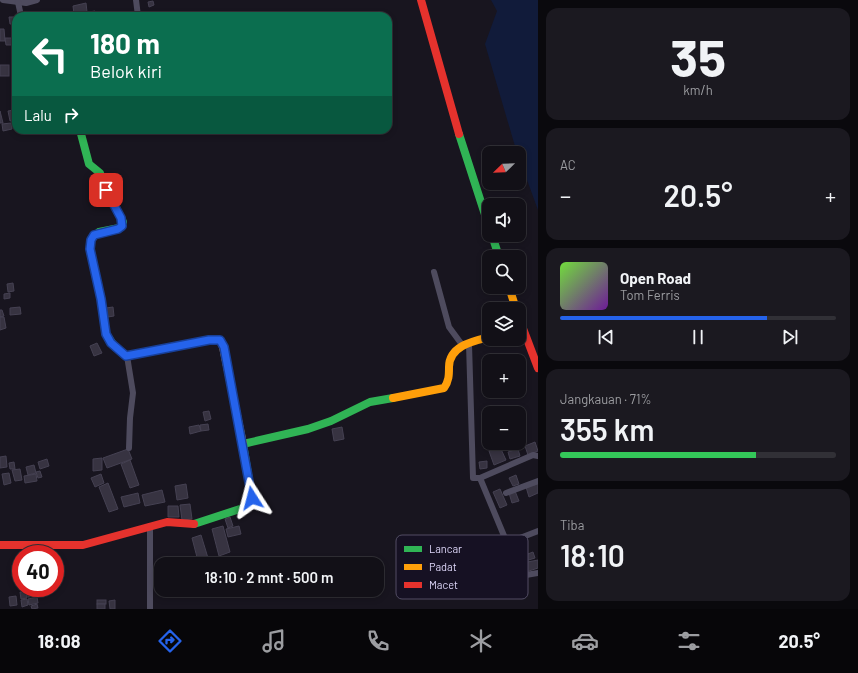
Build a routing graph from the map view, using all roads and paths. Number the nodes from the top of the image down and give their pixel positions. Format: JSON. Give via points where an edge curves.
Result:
{"nodes":[{"id":1,"x":2,"y":0,"type":"edge"},
{"id":2,"x":37,"y":0,"type":"edge"},
{"id":3,"x":136,"y":0,"type":"edge"},
{"id":4,"x":421,"y":0,"type":"edge"},
{"id":5,"x":18,"y":2,"type":"junction"},
{"id":6,"x":20,"y":12,"type":"edge"},
{"id":7,"x":138,"y":12,"type":"edge"},
{"id":8,"x":81,"y":134,"type":"edge"},
{"id":9,"x":482,"y":205,"type":"edge"},
{"id":10,"x":434,"y":272,"type":"dead end"},
{"id":11,"x":482,"y":339,"type":"edge"},
{"id":12,"x":526,"y":340,"type":"edge"},
{"id":13,"x":466,"y":345,"type":"junction"},
{"id":14,"x":127,"y":356,"type":"junction"},
{"id":15,"x":538,"y":368,"type":"edge"},
{"id":16,"x":243,"y":444,"type":"junction"},
{"id":17,"x":129,"y":448,"type":"dead end"},
{"id":18,"x":538,"y":456,"type":"edge"},
{"id":19,"x":480,"y":478,"type":"junction"},
{"id":20,"x":538,"y":481,"type":"edge"},
{"id":21,"x":506,"y":493,"type":"dead end"},
{"id":22,"x":150,"y":526,"type":"junction"},
{"id":23,"x":538,"y":531,"type":"edge"},
{"id":24,"x":505,"y":535,"type":"edge"},
{"id":25,"x":528,"y":535,"type":"edge"},
{"id":26,"x":0,"y":545,"type":"edge"},
{"id":27,"x":538,"y":572,"type":"edge"},
{"id":28,"x":528,"y":574,"type":"edge"},
{"id":29,"x":150,"y":609,"type":"edge"}],
"edges":[{"from":1,"to":5,"type":"street"},
{"from":2,"to":5,"type":"street"},
{"from":3,"to":7,"type":"street"},
{"from":4,"to":9,"type":"street","via":[[451,110]]},
{"from":5,"to":6,"type":"street"},
{"from":8,"to":14,"type":"street","via":[[89,164],[100,173],[123,222],[118,229],[94,235],[90,249],[106,334],[115,347]]},
{"from":10,"to":13,"type":"street","via":[[449,327]]},
{"from":11,"to":13,"type":"street"},
{"from":12,"to":15,"type":"street"},
{"from":13,"to":16,"type":"street","via":[[451,356],[449,380],[444,388],[373,401],[308,429]]},
{"from":13,"to":19,"type":"street","via":[[473,478]]},
{"from":14,"to":16,"type":"street","via":[[220,340],[224,347]]},
{"from":14,"to":17,"type":"street","via":[[133,393]]},
{"from":16,"to":22,"type":"street","via":[[252,498],[250,504],[195,524],[167,522]]},
{"from":18,"to":19,"type":"street"},
{"from":19,"to":24,"type":"street"},
{"from":20,"to":21,"type":"street"},
{"from":22,"to":26,"type":"street","via":[[83,545]]},
{"from":22,"to":29,"type":"street"},
{"from":23,"to":25,"type":"street"},
{"from":27,"to":28,"type":"street"}]}
